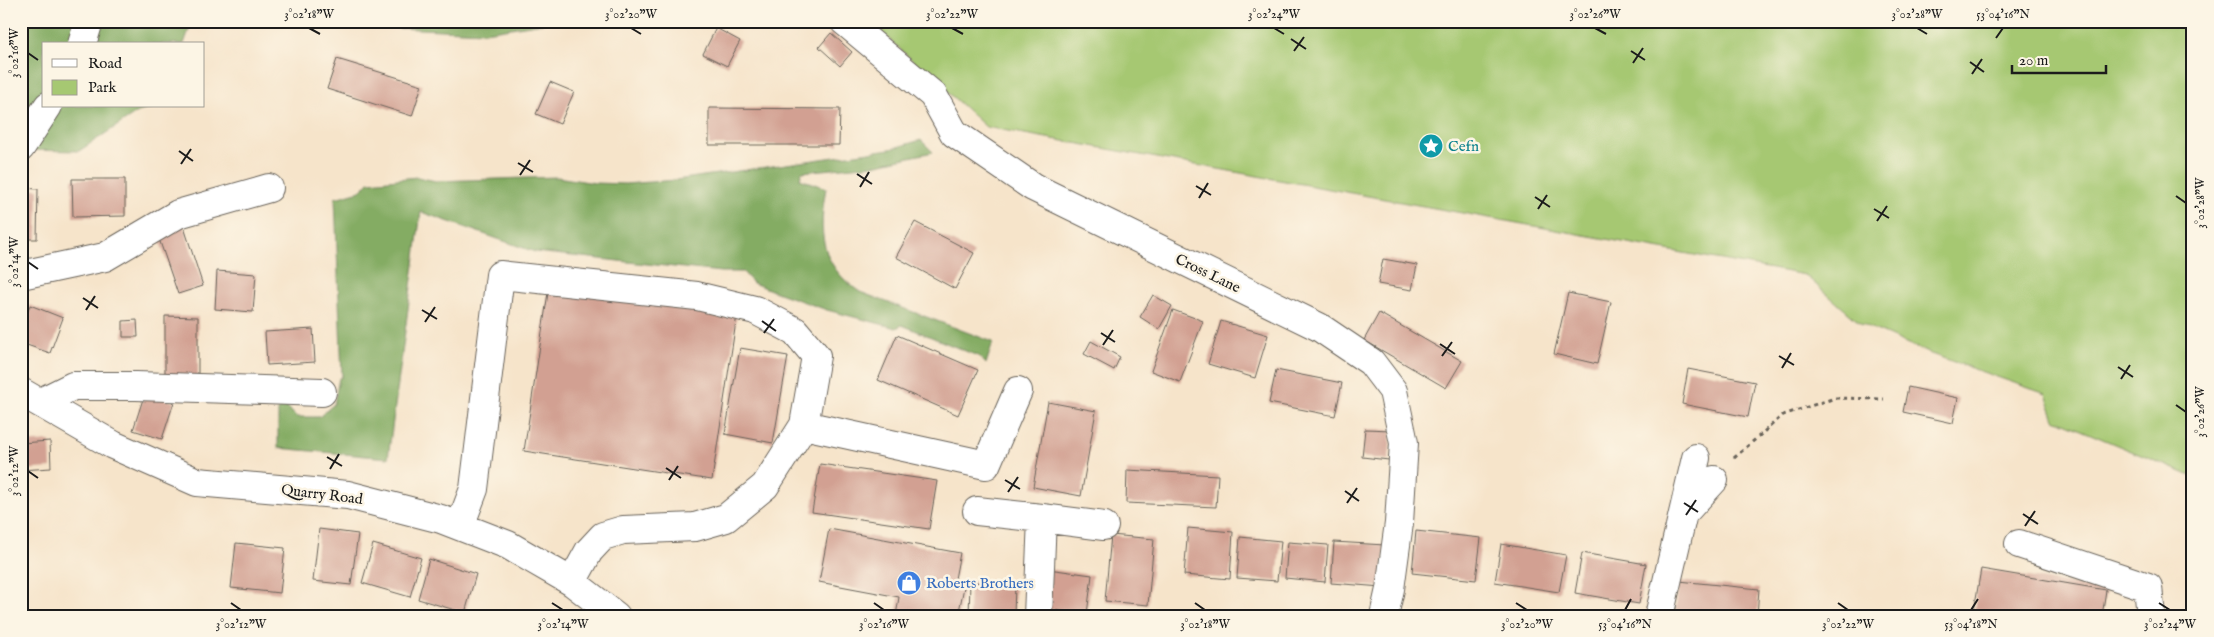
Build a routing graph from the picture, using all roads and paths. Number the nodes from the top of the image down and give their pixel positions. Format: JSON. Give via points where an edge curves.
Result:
{"nodes":[{"id":1,"x":89,"y":21,"type":"edge"},
{"id":2,"x":844,"y":21,"type":"edge"},
{"id":3,"x":83,"y":42,"type":"edge"},
{"id":4,"x":47,"y":108,"type":"edge"},
{"id":5,"x":21,"y":147,"type":"edge"},
{"id":6,"x":269,"y":188,"type":"dead end"},
{"id":7,"x":21,"y":275,"type":"edge"},
{"id":8,"x":1018,"y":391,"type":"dead end"},
{"id":9,"x":322,"y":392,"type":"dead end"},
{"id":10,"x":31,"y":397,"type":"edge"},
{"id":11,"x":1884,"y":399,"type":"dead end"},
{"id":12,"x":804,"y":426,"type":"junction"},
{"id":13,"x":1696,"y":458,"type":"dead end"},
{"id":14,"x":1714,"y":480,"type":"joint"},
{"id":15,"x":977,"y":510,"type":"dead end"},
{"id":16,"x":1682,"y":516,"type":"junction"},
{"id":17,"x":1042,"y":518,"type":"junction"},
{"id":18,"x":460,"y":526,"type":"junction"},
{"id":19,"x":1104,"y":526,"type":"dead end"},
{"id":20,"x":2019,"y":544,"type":"dead end"},
{"id":21,"x":572,"y":582,"type":"junction"},
{"id":22,"x":616,"y":616,"type":"edge"},
{"id":23,"x":1038,"y":616,"type":"edge"},
{"id":24,"x":1384,"y":616,"type":"edge"},
{"id":25,"x":1659,"y":616,"type":"edge"},
{"id":26,"x":2151,"y":616,"type":"edge"}],
"edges":[{"from":1,"to":3,"type":"street"},
{"from":2,"to":24,"type":"street","name":"Cross Lane","via":[[933,96],[954,133],[1033,187],[1319,326],[1371,362],[1393,391],[1404,443],[1399,523]]},
{"from":4,"to":5,"type":"street"},
{"from":6,"to":7,"type":"street","via":[[178,214],[105,257]]},
{"from":8,"to":12,"type":"street","via":[[986,466]]},
{"from":9,"to":10,"type":"street","via":[[73,386]]},
{"from":10,"to":18,"type":"street","name":"Quarry Road","via":[[113,445],[198,482],[348,495]]},
{"from":11,"to":14,"type":"path","via":[[1834,398],[1783,415]]},
{"from":12,"to":18,"type":"street","via":[[816,356],[795,331],[755,310],[697,296],[500,275],[474,489]]},
{"from":12,"to":21,"type":"street","via":[[765,486],[726,518],[695,527],[623,530],[604,536],[589,551]]},
{"from":13,"to":16,"type":"street"},
{"from":14,"to":16,"type":"street"},
{"from":15,"to":17,"type":"street"},
{"from":16,"to":25,"type":"street"},
{"from":17,"to":19,"type":"street"},
{"from":17,"to":23,"type":"street"},
{"from":18,"to":21,"type":"street","name":"Quarry Road","via":[[508,545]]},
{"from":20,"to":26,"type":"street","via":[[2148,587]]},
{"from":21,"to":22,"type":"street","name":"Quarry Road"}]}
